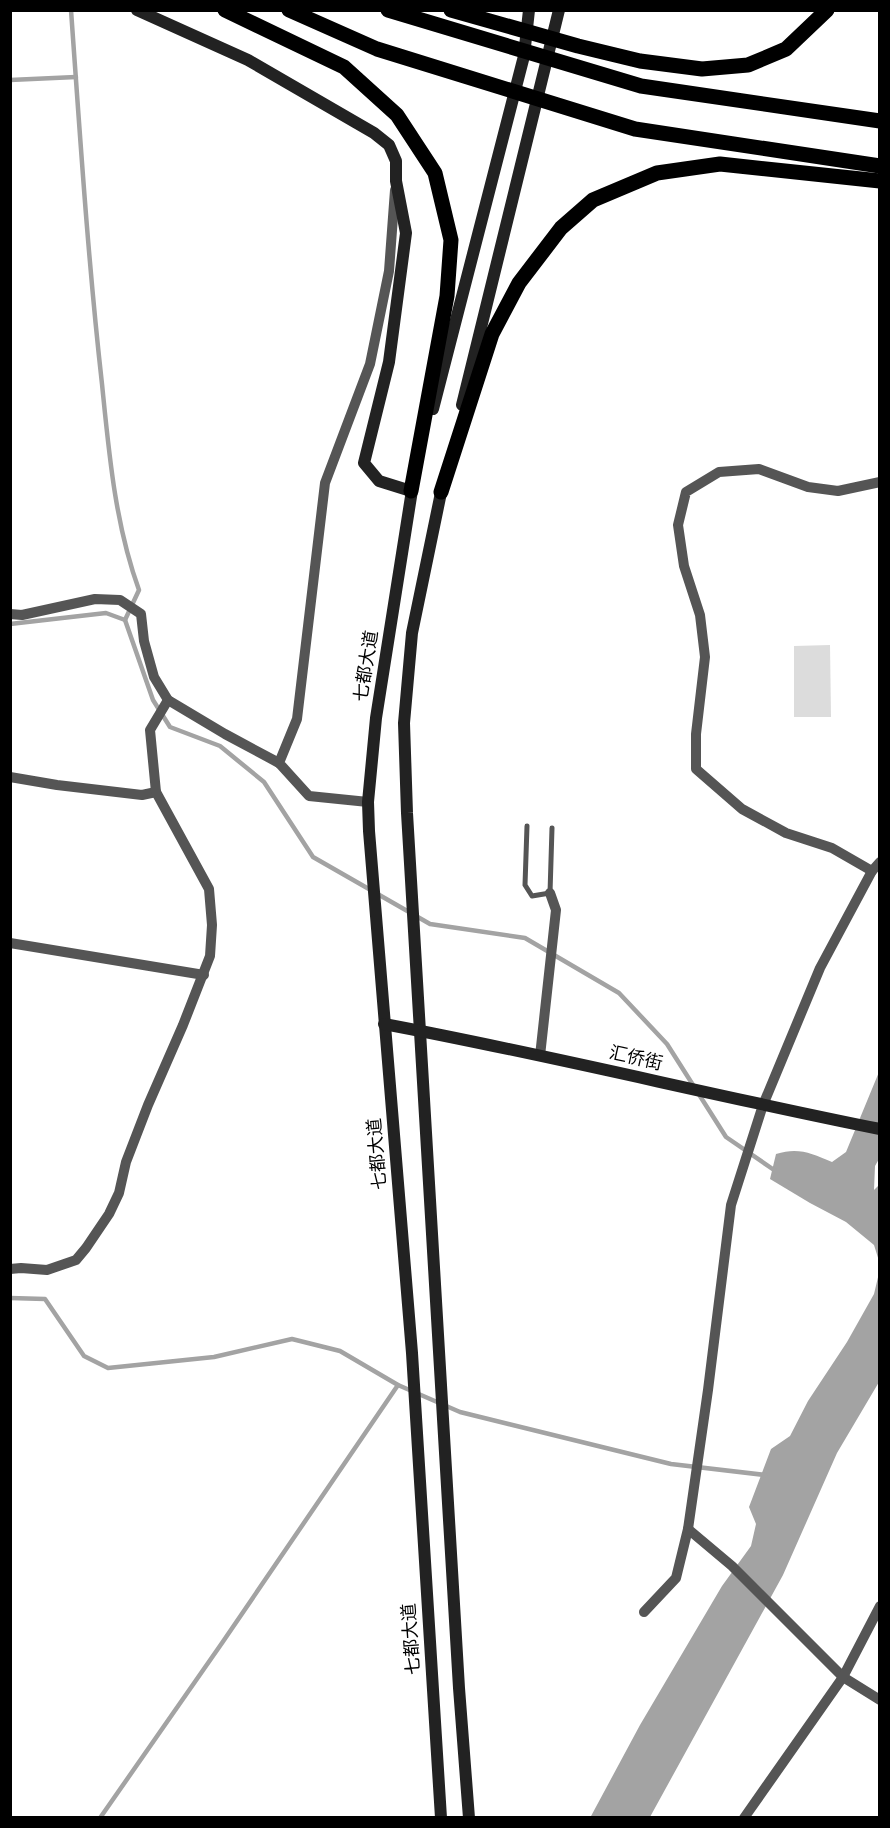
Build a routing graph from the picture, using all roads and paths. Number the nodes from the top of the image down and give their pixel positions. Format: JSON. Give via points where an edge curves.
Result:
{"nodes":[{"id":1,"x":137,"y":10,"type":"edge"},
{"id":2,"x":225,"y":10,"type":"edge"},
{"id":3,"x":290,"y":10,"type":"edge"},
{"id":4,"x":388,"y":10,"type":"edge"},
{"id":5,"x":451,"y":10,"type":"edge"},
{"id":6,"x":529,"y":10,"type":"edge"},
{"id":7,"x":559,"y":10,"type":"edge"},
{"id":8,"x":827,"y":11,"type":"edge"},
{"id":9,"x":879,"y":121,"type":"edge"},
{"id":10,"x":879,"y":166,"type":"edge"},
{"id":11,"x":396,"y":181,"type":"junction"},
{"id":12,"x":879,"y":181,"type":"edge"},
{"id":13,"x":879,"y":482,"type":"edge"},
{"id":14,"x":411,"y":491,"type":"junction"},
{"id":15,"x":441,"y":492,"type":"junction"},
{"id":16,"x":10,"y":614,"type":"edge"},
{"id":17,"x":166,"y":703,"type":"junction"},
{"id":18,"x":279,"y":763,"type":"junction"},
{"id":19,"x":10,"y":777,"type":"edge"},
{"id":20,"x":156,"y":792,"type":"junction"},
{"id":21,"x":368,"y":801,"type":"junction"},
{"id":22,"x":527,"y":826,"type":"dead end"},
{"id":23,"x":552,"y":828,"type":"dead end"},
{"id":24,"x":879,"y":862,"type":"edge"},
{"id":25,"x":872,"y":871,"type":"junction"},
{"id":26,"x":550,"y":894,"type":"junction"},
{"id":27,"x":10,"y":943,"type":"edge"},
{"id":28,"x":204,"y":975,"type":"junction"},
{"id":29,"x":384,"y":1024,"type":"junction"},
{"id":30,"x":420,"y":1030,"type":"junction"},
{"id":31,"x":540,"y":1056,"type":"junction"},
{"id":32,"x":763,"y":1106,"type":"junction"},
{"id":33,"x":879,"y":1129,"type":"edge"},
{"id":34,"x":10,"y":1269,"type":"edge"},
{"id":35,"x":688,"y":1529,"type":"junction"},
{"id":36,"x":879,"y":1606,"type":"edge"},
{"id":37,"x":644,"y":1612,"type":"dead end"},
{"id":38,"x":843,"y":1677,"type":"junction"},
{"id":39,"x":879,"y":1700,"type":"edge"},
{"id":40,"x":441,"y":1818,"type":"edge"},
{"id":41,"x":469,"y":1818,"type":"edge"},
{"id":42,"x":744,"y":1818,"type":"edge"}],
"edges":[{"from":1,"to":11,"type":"main road","via":[[248,60],[374,133],[389,145],[396,161]]},
{"from":2,"to":14,"type":"main road","via":[[344,67],[398,115],[435,173],[451,240],[447,296]]},
{"from":3,"to":10,"type":"main road","via":[[377,49],[635,129]]},
{"from":4,"to":9,"type":"main road","via":[[641,86]]},
{"from":5,"to":8,"type":"main road","via":[[640,61],[702,69],[748,65],[786,49]]},
{"from":6,"to":14,"type":"main road","name":"七都大道","via":[[524,56]]},
{"from":7,"to":15,"type":"main road"},
{"from":11,"to":14,"type":"main road","via":[[406,232],[389,362],[364,463],[379,481]]},
{"from":11,"to":18,"type":"street","via":[[389,271],[370,364],[325,483],[297,719]]},
{"from":12,"to":15,"type":"main road","via":[[720,164],[657,173],[593,200],[561,228],[519,283],[492,334]]},
{"from":13,"to":25,"type":"street","via":[[838,491],[808,487],[759,469],[719,472],[686,492],[678,525],[684,566],[700,615],[705,657],[696,769],[742,809],[786,833],[832,848]]},
{"from":14,"to":21,"type":"main road","name":"七都大道","via":[[376,718]]},
{"from":15,"to":30,"type":"main road","via":[[412,633],[405,711]]},
{"from":16,"to":17,"type":"street","via":[[22,615],[95,599],[120,600],[141,614],[154,678]]},
{"from":17,"to":18,"type":"street"},
{"from":17,"to":20,"type":"street","via":[[150,730]]},
{"from":18,"to":21,"type":"street","via":[[309,796]]},
{"from":19,"to":20,"type":"street","via":[[142,795]]},
{"from":20,"to":28,"type":"street","via":[[209,889],[212,925]]},
{"from":21,"to":29,"type":"main road","name":"七都大道"},
{"from":22,"to":26,"type":"lane","via":[[525,885],[532,896]]},
{"from":23,"to":26,"type":"lane"},
{"from":24,"to":25,"type":"street"},
{"from":25,"to":32,"type":"street","via":[[820,968]]},
{"from":26,"to":31,"type":"street","via":[[556,910]]},
{"from":27,"to":28,"type":"street"},
{"from":28,"to":34,"type":"street","via":[[148,1105],[109,1214],[76,1260],[47,1270]]},
{"from":29,"to":30,"type":"main road","name":"汇侨街"},
{"from":29,"to":40,"type":"main road","name":"七都大道","via":[[412,1353]]},
{"from":30,"to":31,"type":"main road","name":"汇侨街"},
{"from":30,"to":41,"type":"main road"},
{"from":31,"to":32,"type":"main road","name":"汇侨街"},
{"from":32,"to":33,"type":"main road","name":"汇侨街"},
{"from":32,"to":35,"type":"street","via":[[730,1205]]},
{"from":35,"to":37,"type":"street","via":[[676,1578]]},
{"from":35,"to":38,"type":"street","via":[[732,1566]]},
{"from":36,"to":38,"type":"street"},
{"from":38,"to":39,"type":"street"},
{"from":38,"to":42,"type":"street"}]}
